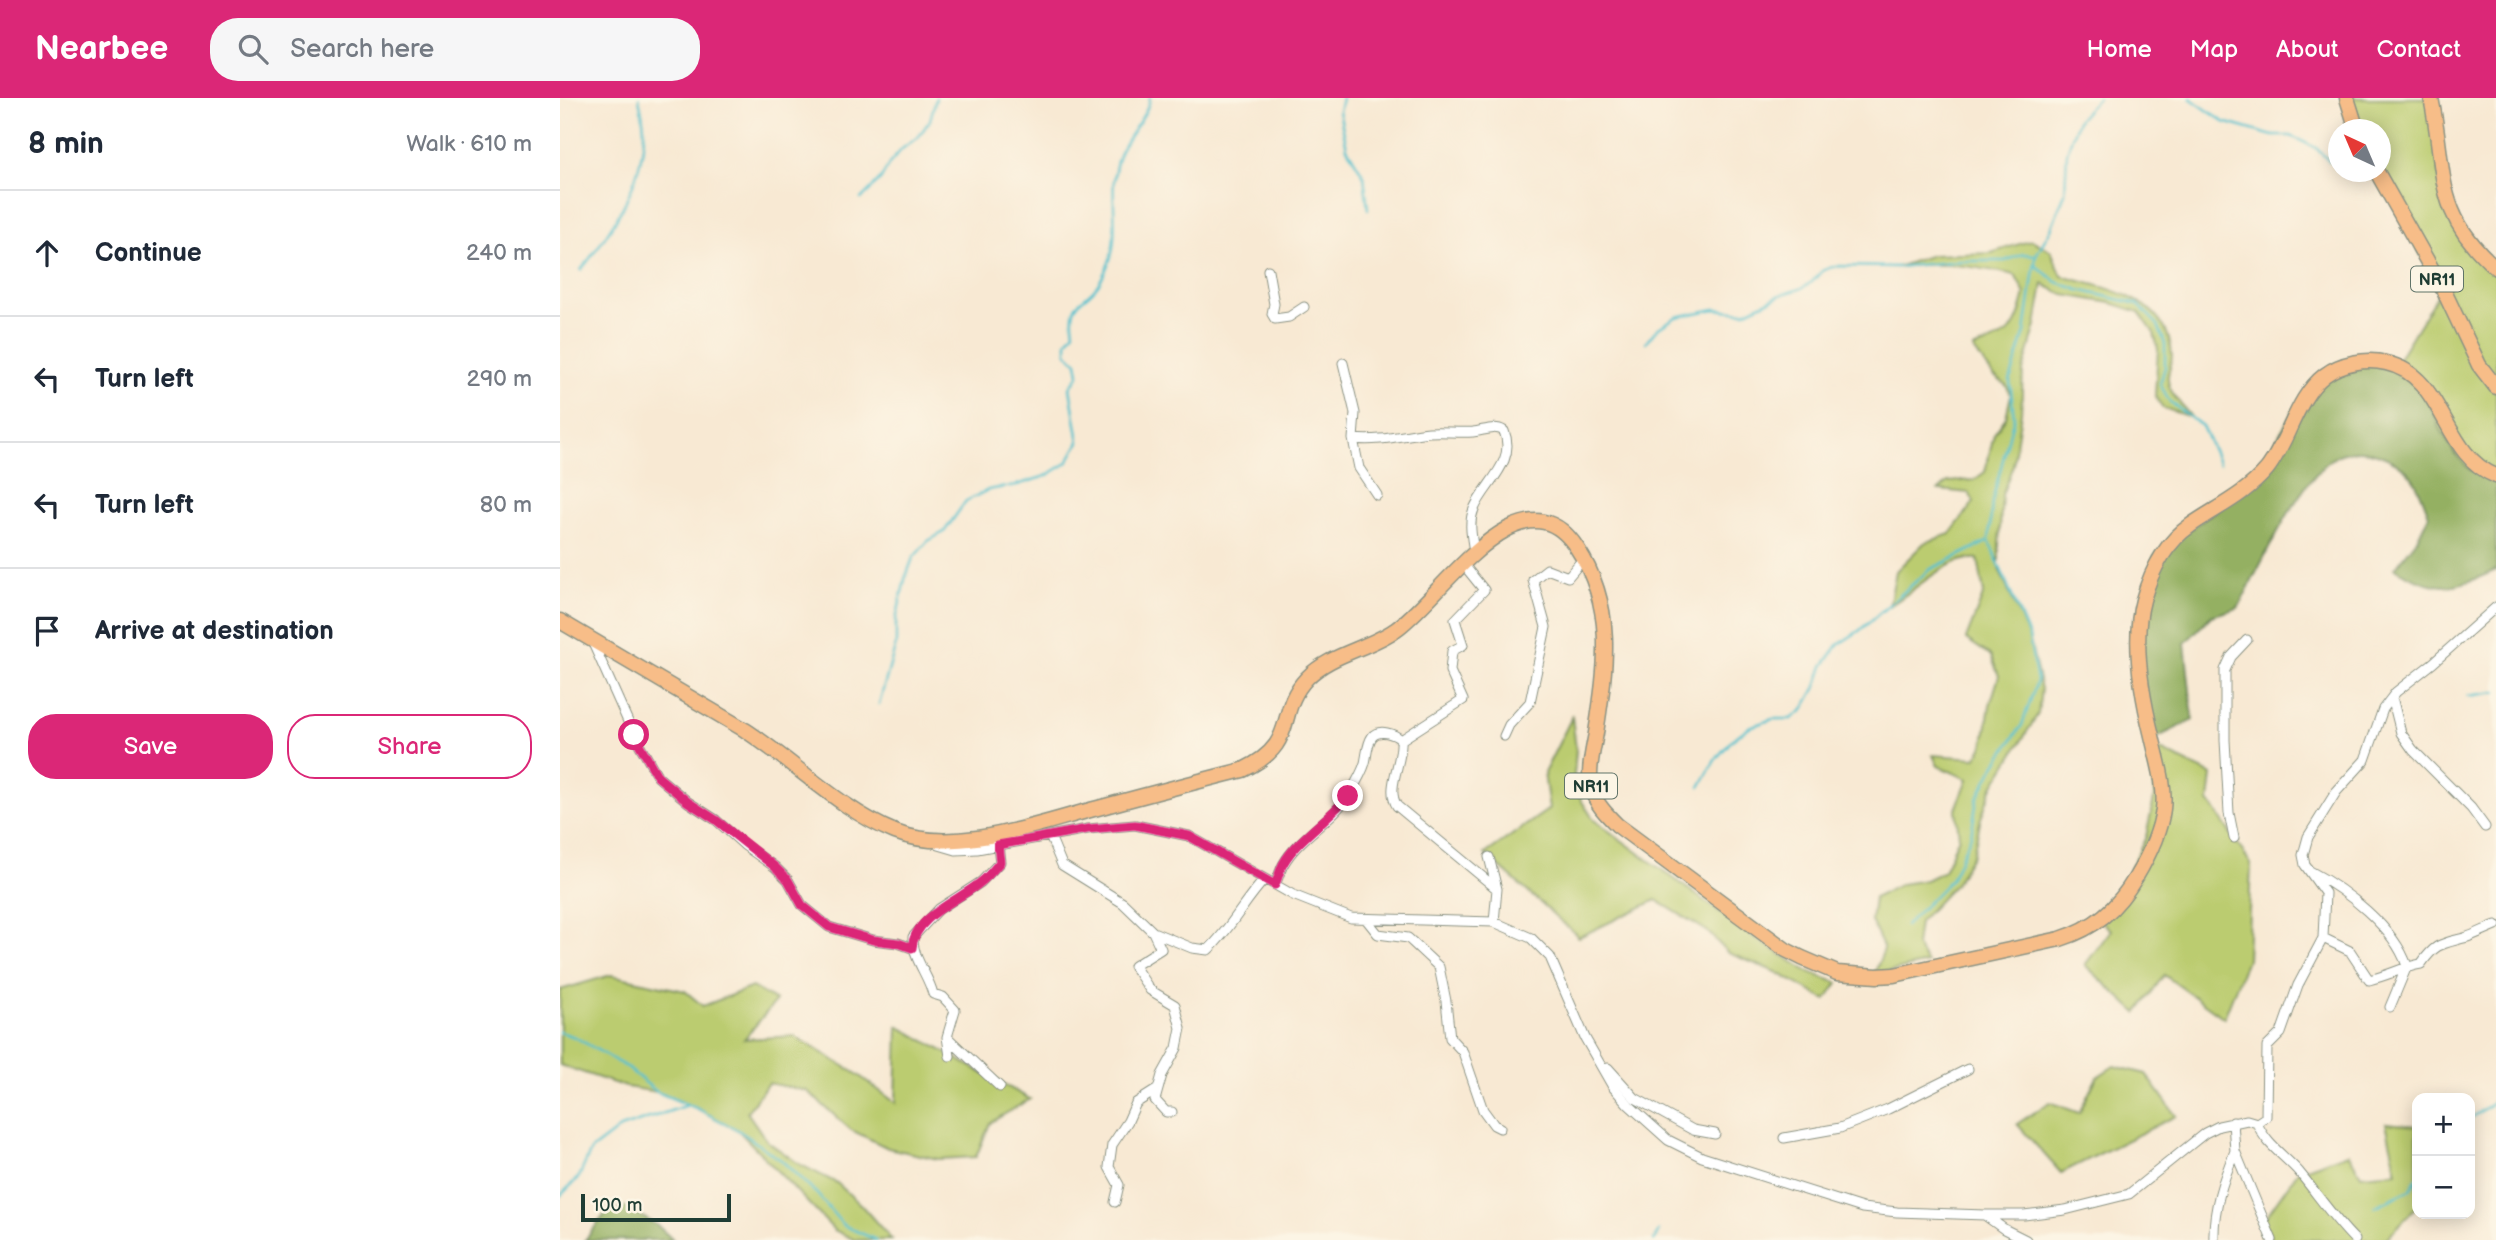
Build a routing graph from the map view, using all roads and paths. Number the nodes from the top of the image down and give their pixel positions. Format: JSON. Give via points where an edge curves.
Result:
{"nodes":[{"id":1,"x":2347,"y":98,"type":"edge"},
{"id":2,"x":2431,"y":98,"type":"edge"},
{"id":3,"x":2354,"y":119,"type":"edge"},
{"id":4,"x":2383,"y":182,"type":"edge"},
{"id":5,"x":2496,"y":268,"type":"edge"},
{"id":6,"x":1268,"y":270,"type":"dead end"},
{"id":7,"x":1304,"y":307,"type":"dead end"},
{"id":8,"x":1343,"y":363,"type":"dead end"},
{"id":9,"x":2496,"y":387,"type":"edge"},
{"id":10,"x":1353,"y":439,"type":"junction"},
{"id":11,"x":2496,"y":476,"type":"edge"},
{"id":12,"x":1377,"y":495,"type":"dead end"},
{"id":13,"x":1474,"y":552,"type":"junction"},
{"id":14,"x":1584,"y":558,"type":"junction"},
{"id":15,"x":1463,"y":564,"type":"junction"},
{"id":16,"x":2496,"y":607,"type":"edge"},
{"id":17,"x":560,"y":621,"type":"edge"},
{"id":18,"x":592,"y":639,"type":"junction"},
{"id":19,"x":2247,"y":640,"type":"dead end"},
{"id":20,"x":2392,"y":697,"type":"junction"},
{"id":21,"x":1504,"y":736,"type":"dead end"},
{"id":22,"x":1401,"y":740,"type":"junction"},
{"id":23,"x":2485,"y":827,"type":"dead end"},
{"id":24,"x":1050,"y":836,"type":"junction"},
{"id":25,"x":2234,"y":838,"type":"dead end"},
{"id":26,"x":928,"y":841,"type":"junction"},
{"id":27,"x":998,"y":845,"type":"junction"},
{"id":28,"x":1489,"y":858,"type":"dead end"},
{"id":29,"x":2308,"y":871,"type":"junction"},
{"id":30,"x":1265,"y":879,"type":"junction"},
{"id":31,"x":1275,"y":885,"type":"junction"},
{"id":32,"x":1497,"y":889,"type":"junction"},
{"id":33,"x":1366,"y":919,"type":"junction"},
{"id":34,"x":1494,"y":922,"type":"junction"},
{"id":35,"x":2496,"y":926,"type":"edge"},
{"id":36,"x":1153,"y":932,"type":"junction"},
{"id":37,"x":2323,"y":938,"type":"junction"},
{"id":38,"x":912,"y":948,"type":"junction"},
{"id":39,"x":2407,"y":967,"type":"junction"},
{"id":40,"x":2390,"y":1007,"type":"dead end"},
{"id":41,"x":947,"y":1037,"type":"junction"},
{"id":42,"x":950,"y":1056,"type":"dead end"},
{"id":43,"x":1599,"y":1059,"type":"junction"},
{"id":44,"x":1968,"y":1069,"type":"dead end"},
{"id":45,"x":1000,"y":1087,"type":"dead end"},
{"id":46,"x":1158,"y":1088,"type":"junction"},
{"id":47,"x":1172,"y":1112,"type":"dead end"},
{"id":48,"x":2233,"y":1122,"type":"junction"},
{"id":49,"x":2257,"y":1123,"type":"junction"},
{"id":50,"x":1500,"y":1128,"type":"dead end"},
{"id":51,"x":1715,"y":1134,"type":"dead end"},
{"id":52,"x":1784,"y":1139,"type":"dead end"},
{"id":53,"x":2235,"y":1152,"type":"junction"},
{"id":54,"x":1115,"y":1202,"type":"dead end"},
{"id":55,"x":1985,"y":1215,"type":"junction"},
{"id":56,"x":2026,"y":1240,"type":"edge"},
{"id":57,"x":2214,"y":1240,"type":"edge"},
{"id":58,"x":2272,"y":1240,"type":"edge"},
{"id":59,"x":2355,"y":1240,"type":"edge"}],
"edges":[{"from":1,"to":3,"type":"highway"},
{"from":2,"to":5,"type":"highway","number":"NR11","via":[[2451,212],[2469,241]]},
{"from":4,"to":9,"type":"highway","number":"NR11","via":[[2443,289],[2479,365]]},
{"from":6,"to":7,"type":"street","via":[[1275,319],[1289,317]]},
{"from":8,"to":10,"type":"street","via":[[1355,413]]},
{"from":10,"to":12,"type":"street","via":[[1359,468]]},
{"from":10,"to":13,"type":"street","via":[[1386,440],[1491,428],[1504,431],[1508,443],[1505,460],[1473,510]]},
{"from":11,"to":14,"type":"highway","number":"NR11","via":[[2462,449],[2432,396],[2401,367],[2367,362],[2326,375],[2309,393],[2263,473],[2240,495],[2182,532],[2164,552],[2148,584],[2140,619],[2142,689],[2163,809],[2151,849],[2123,898],[2103,919],[2079,933],[1894,975],[1837,973],[1786,950],[1617,825],[1600,806],[1590,770],[1606,662],[1605,621]]},
{"from":13,"to":14,"type":"highway","number":"NR11","via":[[1507,530],[1537,521],[1560,528]]},
{"from":13,"to":15,"type":"highway","number":"NR11"},
{"from":14,"to":21,"type":"street","via":[[1568,577],[1547,569],[1533,580],[1546,627],[1530,702]]},
{"from":15,"to":22,"type":"street","via":[[1484,590],[1455,620],[1463,645],[1452,651],[1450,671],[1463,700]]},
{"from":15,"to":26,"type":"highway","number":"NR11","via":[[1398,629],[1308,676],[1292,704],[1282,737],[1261,761],[1021,828]]},
{"from":16,"to":20,"type":"street"},
{"from":17,"to":18,"type":"highway","number":"NR11"},
{"from":18,"to":26,"type":"highway","number":"NR11","via":[[745,730],[876,823]]},
{"from":18,"to":38,"type":"street","via":[[634,735],[658,777],[775,867],[802,905],[829,927]]},
{"from":19,"to":25,"type":"street","via":[[2225,670],[2225,740]]},
{"from":20,"to":23,"type":"street","via":[[2401,733],[2413,750]]},
{"from":20,"to":29,"type":"street","via":[[2374,730],[2365,760],[2336,792],[2308,837],[2303,855]]},
{"from":22,"to":31,"type":"street","via":[[1386,733],[1372,737],[1348,796],[1284,863]]},
{"from":22,"to":32,"type":"street","via":[[1392,799]]},
{"from":24,"to":27,"type":"street"},
{"from":24,"to":30,"type":"street","via":[[1135,825],[1189,836]]},
{"from":24,"to":36,"type":"street","via":[[1062,865],[1123,903]]},
{"from":26,"to":27,"type":"street","via":[[957,850]]},
{"from":27,"to":38,"type":"street","via":[[1000,862],[981,882],[939,909],[913,937]]},
{"from":28,"to":32,"type":"street"},
{"from":29,"to":37,"type":"street","via":[[2325,893]]},
{"from":29,"to":39,"type":"street","via":[[2331,882],[2376,920]]},
{"from":30,"to":31,"type":"street"},
{"from":30,"to":36,"type":"street","via":[[1208,950]]},
{"from":31,"to":33,"type":"street","via":[[1351,918]]},
{"from":32,"to":34,"type":"street"},
{"from":33,"to":34,"type":"street"},
{"from":33,"to":50,"type":"street","via":[[1378,934],[1408,938],[1439,967],[1450,1038],[1463,1052],[1483,1110]]},
{"from":34,"to":43,"type":"street","via":[[1531,938],[1550,957]]},
{"from":35,"to":39,"type":"street","via":[[2444,942],[2421,964]]},
{"from":36,"to":46,"type":"street","via":[[1161,949],[1134,966],[1150,990],[1175,1005],[1181,1028]]},
{"from":37,"to":39,"type":"street","via":[[2350,950],[2369,980]]},
{"from":37,"to":49,"type":"street","via":[[2298,985],[2281,1034],[2267,1047],[2266,1117]]},
{"from":38,"to":41,"type":"street","via":[[933,994],[955,1010]]},
{"from":39,"to":40,"type":"street"},
{"from":41,"to":42,"type":"street"},
{"from":41,"to":45,"type":"street"},
{"from":43,"to":51,"type":"street","via":[[1635,1098],[1693,1130]]},
{"from":43,"to":55,"type":"street","via":[[1613,1087],[1629,1105],[1668,1140],[1702,1157],[1862,1208]]},
{"from":44,"to":52,"type":"street","via":[[1840,1128]]},
{"from":46,"to":47,"type":"street","via":[[1155,1100]]},
{"from":46,"to":54,"type":"street","via":[[1136,1103],[1112,1145],[1109,1167],[1119,1185]]},
{"from":48,"to":49,"type":"street"},
{"from":48,"to":53,"type":"street"},
{"from":48,"to":55,"type":"street","via":[[2205,1133],[2129,1194],[2065,1210]]},
{"from":49,"to":59,"type":"street","via":[[2262,1136],[2298,1171]]},
{"from":53,"to":57,"type":"street","via":[[2219,1195]]},
{"from":53,"to":58,"type":"street"},
{"from":55,"to":56,"type":"street"}]}
